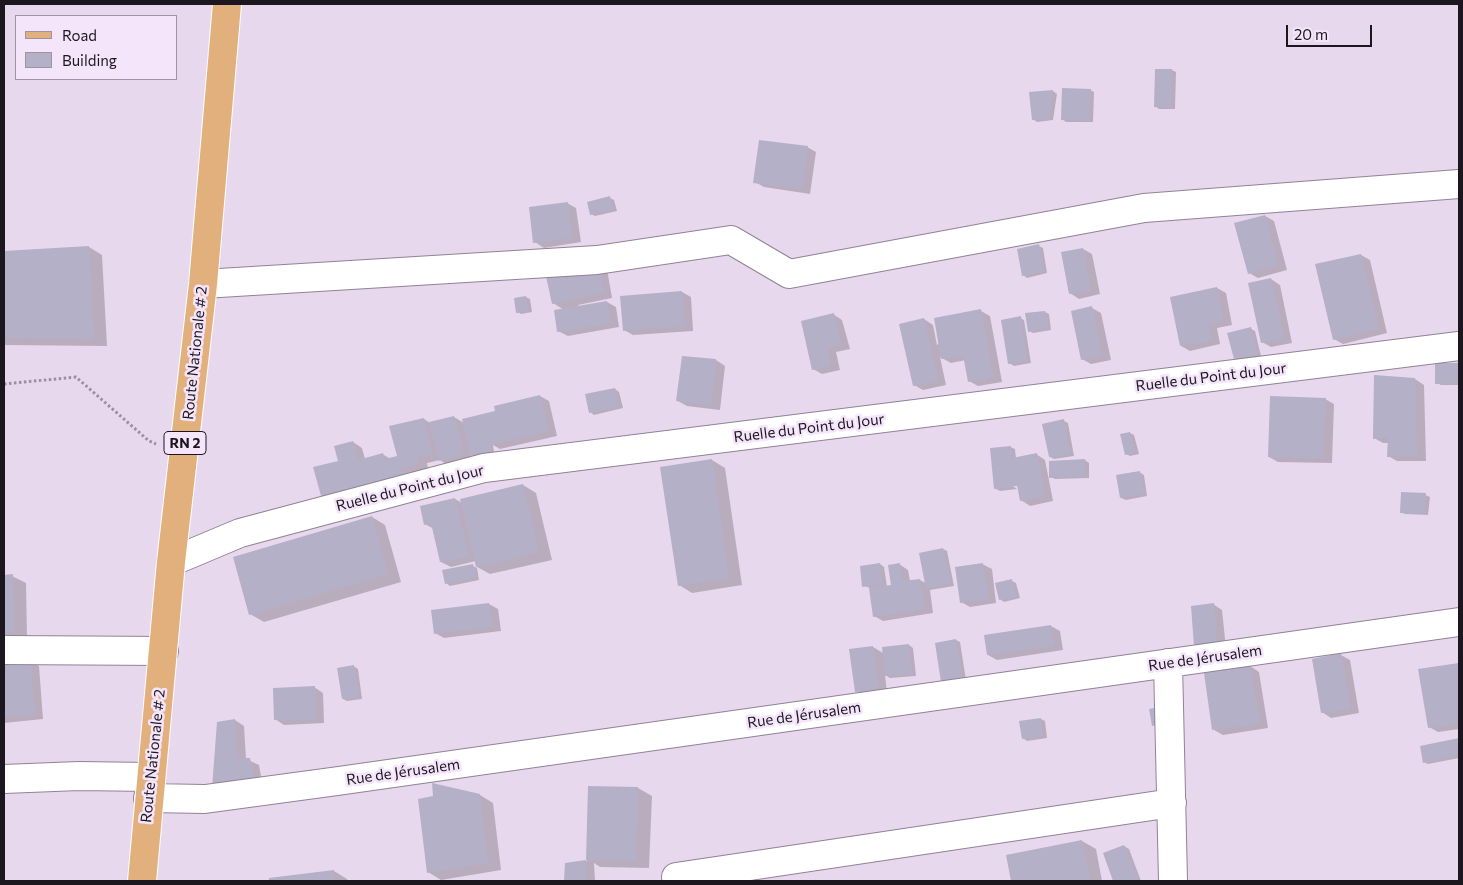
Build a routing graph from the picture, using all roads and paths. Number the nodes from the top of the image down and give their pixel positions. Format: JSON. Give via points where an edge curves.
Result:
{"nodes":[{"id":1,"x":226,"y":4,"type":"edge"},
{"id":2,"x":1459,"y":184,"type":"edge"},
{"id":3,"x":203,"y":284,"type":"junction"},
{"id":4,"x":1459,"y":346,"type":"edge"},
{"id":5,"x":4,"y":384,"type":"edge"},
{"id":6,"x":184,"y":455,"type":"junction"},
{"id":7,"x":171,"y":562,"type":"junction"},
{"id":8,"x":1459,"y":622,"type":"edge"},
{"id":9,"x":4,"y":650,"type":"edge"},
{"id":10,"x":164,"y":651,"type":"junction"},
{"id":11,"x":1168,"y":663,"type":"junction"},
{"id":12,"x":4,"y":779,"type":"edge"},
{"id":13,"x":149,"y":787,"type":"junction"},
{"id":14,"x":1172,"y":803,"type":"junction"},
{"id":15,"x":676,"y":877,"type":"dead end"},
{"id":16,"x":142,"y":881,"type":"edge"},
{"id":17,"x":1173,"y":881,"type":"edge"}],
"edges":[{"from":1,"to":3,"type":"main road","name":"Route Nationale # 2","number":"RN 2"},
{"from":2,"to":3,"type":"street","via":[[1144,208],[789,274],[731,240],[597,260]]},
{"from":3,"to":6,"type":"main road","name":"Route Nationale # 2","number":"RN 2"},
{"from":4,"to":7,"type":"street","name":"Ruelle du Point du Jour","via":[[484,468],[240,533]]},
{"from":5,"to":6,"type":"path","via":[[76,377],[149,441]]},
{"from":6,"to":7,"type":"main road","name":"Route Nationale # 2","number":"RN 2"},
{"from":7,"to":10,"type":"main road","name":"Route Nationale # 2","number":"RN 2"},
{"from":8,"to":11,"type":"street","name":"Rue de Jérusalem"},
{"from":9,"to":10,"type":"street"},
{"from":10,"to":13,"type":"main road","name":"Route Nationale # 2","number":"RN 2"},
{"from":11,"to":13,"type":"street","name":"Rue de Jérusalem","via":[[205,799]]},
{"from":11,"to":14,"type":"street"},
{"from":12,"to":13,"type":"street","name":"Rue de Jérusalem","via":[[79,776]]},
{"from":13,"to":16,"type":"main road","name":"Route Nationale # 2","number":"RN 2"},
{"from":14,"to":15,"type":"street"},
{"from":14,"to":17,"type":"street"}]}
